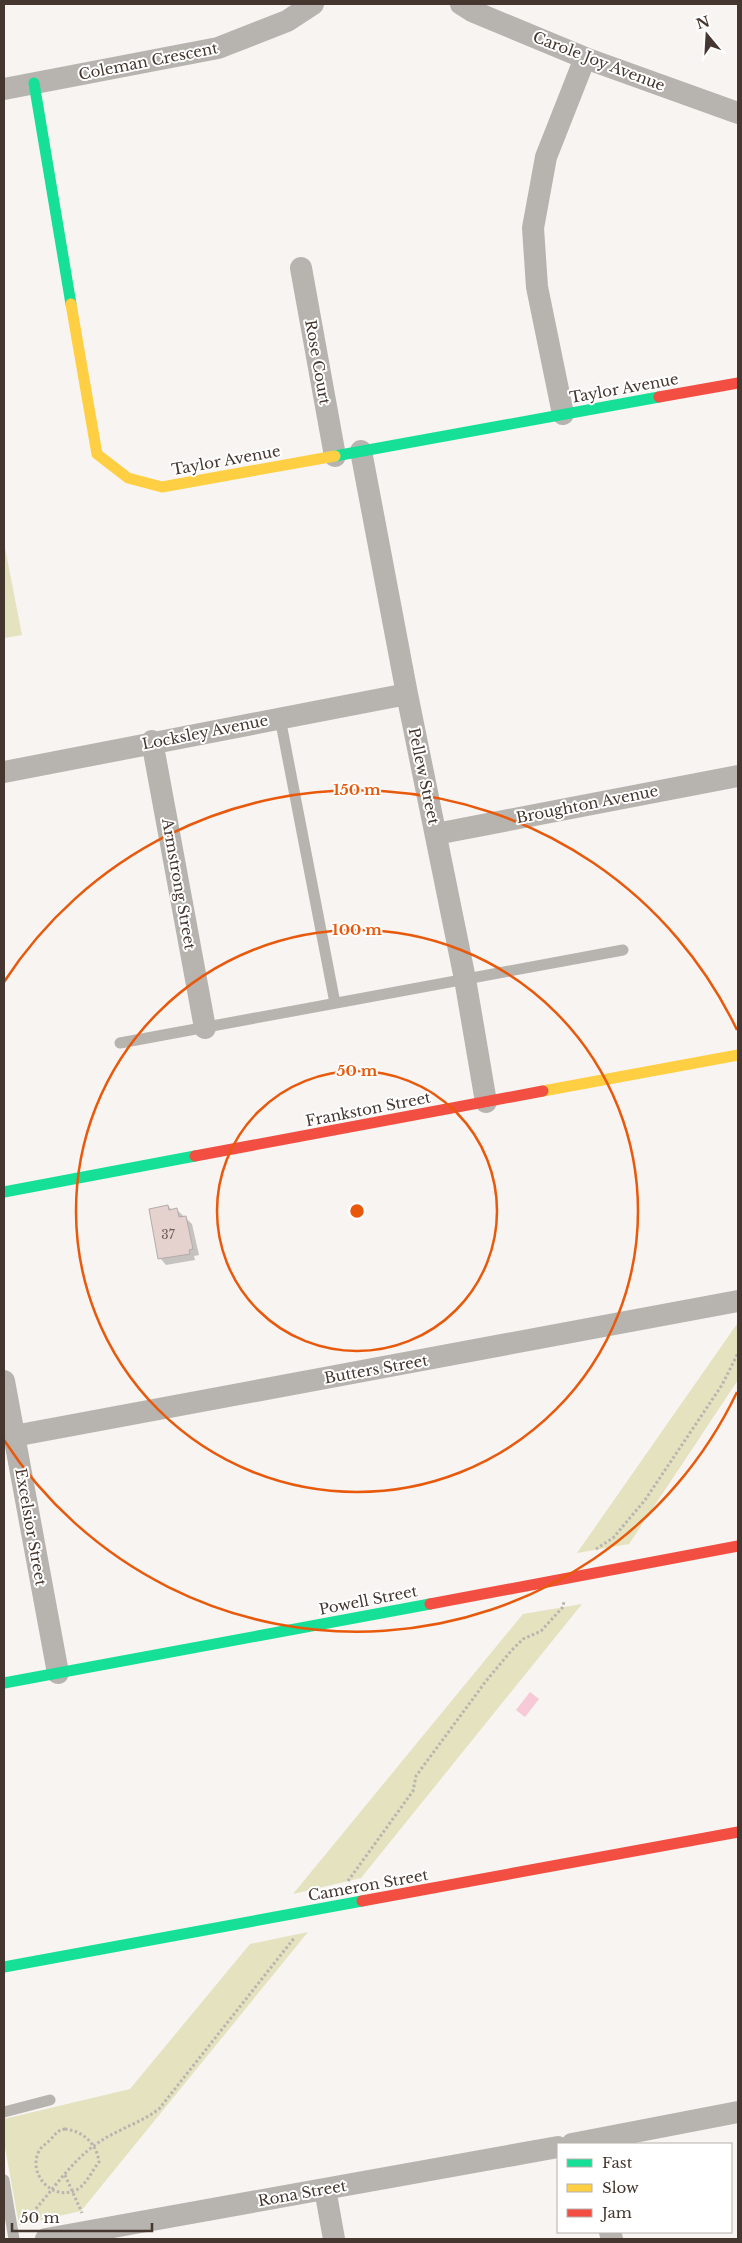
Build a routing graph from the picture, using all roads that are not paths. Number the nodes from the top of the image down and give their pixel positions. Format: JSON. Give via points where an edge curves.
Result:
{"nodes":[{"id":1,"x":313,"y":4,"type":"edge"},
{"id":2,"x":461,"y":4,"type":"edge"},
{"id":3,"x":585,"y":58,"type":"junction"},
{"id":4,"x":34,"y":83,"type":"junction"},
{"id":5,"x":4,"y":89,"type":"edge"},
{"id":6,"x":738,"y":113,"type":"edge"},
{"id":7,"x":301,"y":268,"type":"dead end"},
{"id":8,"x":738,"y":383,"type":"edge"},
{"id":9,"x":563,"y":414,"type":"junction"},
{"id":10,"x":362,"y":451,"type":"junction"},
{"id":11,"x":335,"y":456,"type":"junction"},
{"id":12,"x":407,"y":694,"type":"junction"},
{"id":13,"x":280,"y":718,"type":"junction"},
{"id":14,"x":152,"y":741,"type":"junction"},
{"id":15,"x":4,"y":772,"type":"edge"},
{"id":16,"x":738,"y":776,"type":"edge"},
{"id":17,"x":436,"y":834,"type":"junction"},
{"id":18,"x":623,"y":950,"type":"dead end"},
{"id":19,"x":465,"y":979,"type":"junction"},
{"id":20,"x":335,"y":1003,"type":"junction"},
{"id":21,"x":205,"y":1028,"type":"junction"},
{"id":22,"x":120,"y":1043,"type":"dead end"},
{"id":23,"x":738,"y":1055,"type":"edge"},
{"id":24,"x":486,"y":1102,"type":"junction"},
{"id":25,"x":4,"y":1192,"type":"edge"},
{"id":26,"x":738,"y":1301,"type":"edge"},
{"id":27,"x":4,"y":1381,"type":"edge"},
{"id":28,"x":14,"y":1436,"type":"junction"},
{"id":29,"x":738,"y":1546,"type":"edge"},
{"id":30,"x":58,"y":1673,"type":"junction"},
{"id":31,"x":4,"y":1683,"type":"edge"},
{"id":32,"x":738,"y":1832,"type":"edge"},
{"id":33,"x":4,"y":1967,"type":"edge"},
{"id":34,"x":50,"y":2100,"type":"dead end"},
{"id":35,"x":4,"y":2112,"type":"edge"},
{"id":36,"x":738,"y":2112,"type":"edge"},
{"id":37,"x":586,"y":2143,"type":"edge"},
{"id":38,"x":557,"y":2147,"type":"edge"},
{"id":39,"x":4,"y":2180,"type":"edge"},
{"id":40,"x":325,"y":2189,"type":"junction"},
{"id":41,"x":14,"y":2239,"type":"edge"},
{"id":42,"x":46,"y":2239,"type":"edge"},
{"id":43,"x":334,"y":2239,"type":"edge"}],
"edges":[{"from":1,"to":4,"type":"street","name":"Coleman Crescent","via":[[287,21],[218,48]]},
{"from":2,"to":3,"type":"street","name":"Carole Joy Avenue"},
{"from":3,"to":6,"type":"street","name":"Carole Joy Avenue"},
{"from":3,"to":9,"type":"street","via":[[546,157],[533,228],[537,287]]},
{"from":4,"to":5,"type":"street","name":"Coleman Crescent"},
{"from":4,"to":11,"type":"street","name":"Taylor Avenue","via":[[97,454],[128,478],[162,486]]},
{"from":7,"to":11,"type":"street","name":"Rose Court"},
{"from":8,"to":9,"type":"street","name":"Taylor Avenue"},
{"from":9,"to":10,"type":"street","name":"Taylor Avenue"},
{"from":10,"to":11,"type":"street","name":"Taylor Avenue"},
{"from":10,"to":12,"type":"street","name":"Pellew Street"},
{"from":12,"to":13,"type":"street","name":"Locksley Avenue"},
{"from":12,"to":17,"type":"street","name":"Pellew Street"},
{"from":13,"to":14,"type":"street","name":"Locksley Avenue"},
{"from":13,"to":20,"type":"lane"},
{"from":14,"to":15,"type":"street","name":"Locksley Avenue"},
{"from":14,"to":21,"type":"street","name":"Armstrong Street"},
{"from":16,"to":17,"type":"street","name":"Broughton Avenue"},
{"from":17,"to":19,"type":"street","name":"Pellew Street"},
{"from":18,"to":19,"type":"lane"},
{"from":19,"to":20,"type":"lane"},
{"from":19,"to":24,"type":"street","name":"Pellew Street"},
{"from":20,"to":21,"type":"lane"},
{"from":21,"to":22,"type":"lane"},
{"from":23,"to":24,"type":"street","name":"Frankston Street"},
{"from":24,"to":25,"type":"street","name":"Frankston Street"},
{"from":26,"to":28,"type":"street","name":"Butters Street"},
{"from":27,"to":28,"type":"street","name":"Excelsior Street"},
{"from":28,"to":30,"type":"street","name":"Excelsior Street"},
{"from":29,"to":30,"type":"street","name":"Powell Street"},
{"from":30,"to":31,"type":"street","name":"Powell Street"},
{"from":32,"to":33,"type":"street","name":"Cameron Street"},
{"from":34,"to":35,"type":"lane"},
{"from":36,"to":37,"type":"street"},
{"from":38,"to":40,"type":"street","name":"Rona Street"},
{"from":39,"to":41,"type":"lane"},
{"from":40,"to":42,"type":"street","name":"Rona Street"},
{"from":40,"to":43,"type":"street"}]}
